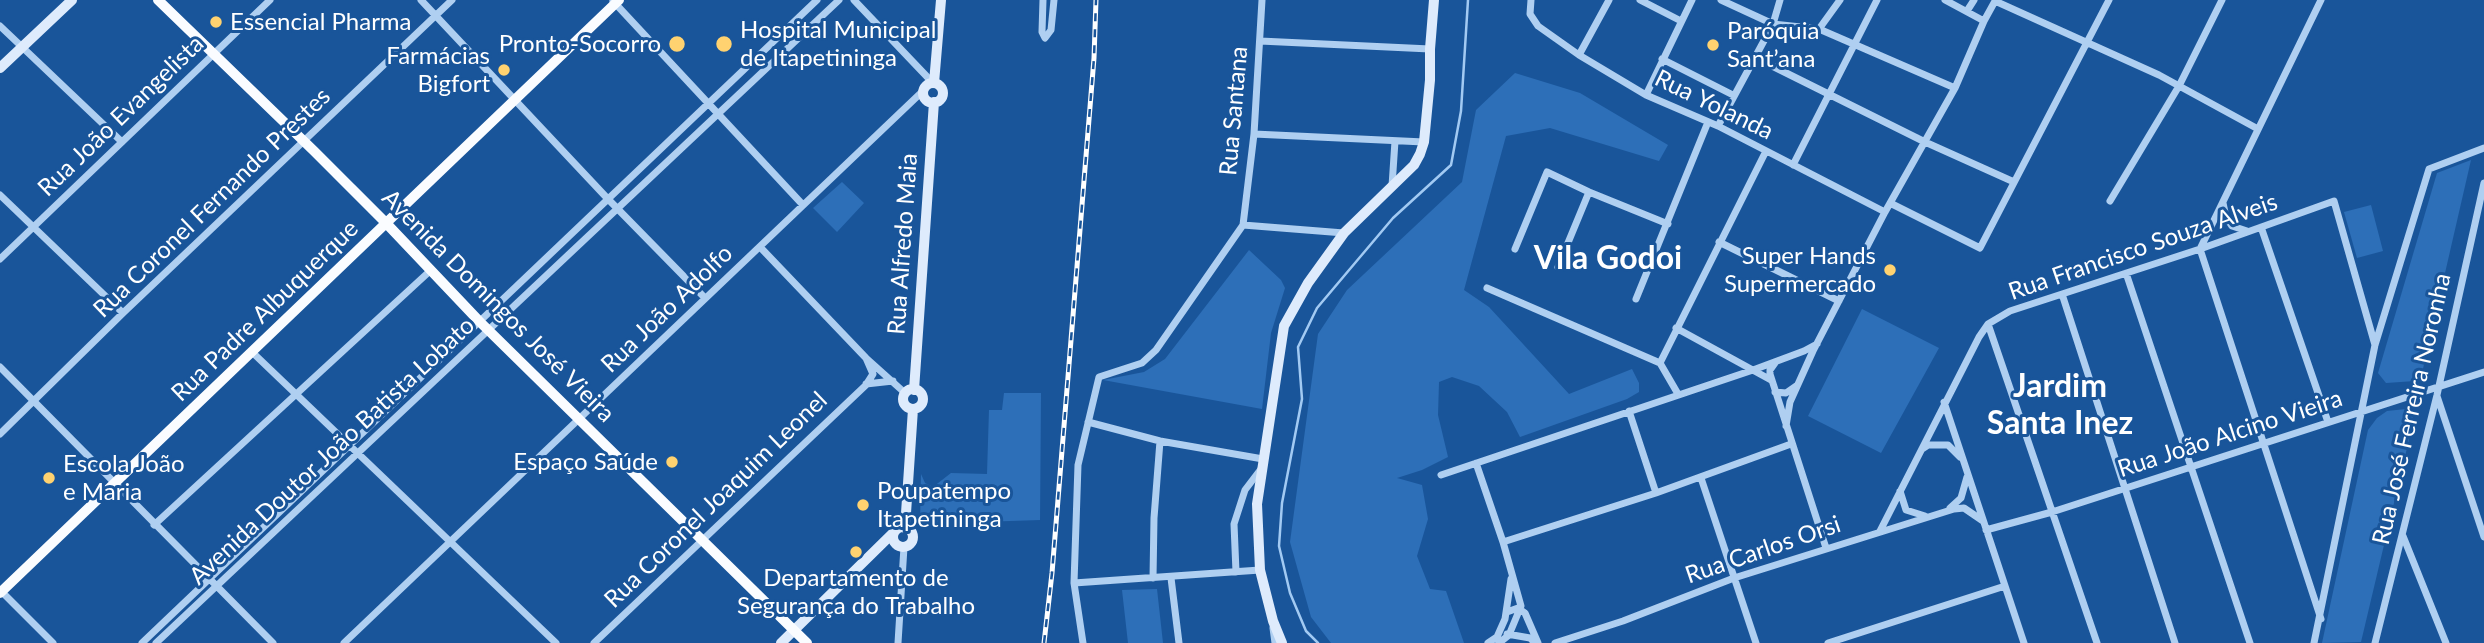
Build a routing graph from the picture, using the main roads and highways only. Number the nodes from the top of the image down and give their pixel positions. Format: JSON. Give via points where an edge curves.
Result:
{"nodes":[{"id":1,"x":72,"y":0,"type":"edge"},
{"id":2,"x":158,"y":0,"type":"edge"},
{"id":3,"x":941,"y":0,"type":"edge"},
{"id":4,"x":1434,"y":0,"type":"edge"},
{"id":5,"x":615,"y":1,"type":"edge"},
{"id":6,"x":0,"y":68,"type":"edge"},
{"id":7,"x":931,"y":85,"type":"junction"},
{"id":8,"x":934,"y":102,"type":"junction"},
{"id":9,"x":386,"y":223,"type":"junction"},
{"id":10,"x":910,"y":391,"type":"junction"},
{"id":11,"x":913,"y":409,"type":"junction"},
{"id":12,"x":900,"y":530,"type":"junction"},
{"id":13,"x":1,"y":592,"type":"edge"},
{"id":14,"x":794,"y":630,"type":"junction"},
{"id":15,"x":781,"y":643,"type":"edge"},
{"id":16,"x":807,"y":643,"type":"edge"},
{"id":17,"x":1284,"y":643,"type":"edge"}],
"edges":[{"from":1,"to":6,"type":"main road"},
{"from":2,"to":9,"type":"main road","name":"Avenida Domingos José Vieira"},
{"from":3,"to":7,"type":"main road"},
{"from":4,"to":17,"type":"main road","via":[[1424,142],[1414,165],[1344,233],[1284,326],[1257,504],[1260,570]]},
{"from":5,"to":9,"type":"main road","name":"Rua Padre Albuquerque"},
{"from":7,"to":8,"type":"main road","via":[[925,97]]},
{"from":7,"to":8,"type":"main road","via":[[939,85],[943,93]]},
{"from":8,"to":10,"type":"main road","name":"Rua Alfredo Maia"},
{"from":9,"to":13,"type":"main road","name":"Rua Padre Albuquerque"},
{"from":9,"to":14,"type":"main road","name":"Avenida Domingos José Vieira","via":[[489,331]]},
{"from":10,"to":11,"type":"main road","via":[[904,403]]},
{"from":10,"to":11,"type":"main road","via":[[923,399]]},
{"from":11,"to":12,"type":"main road"},
{"from":12,"to":12,"type":"main road","via":[[911,532],[909,545],[894,542]]},
{"from":12,"to":14,"type":"main road"},
{"from":14,"to":15,"type":"main road"},
{"from":14,"to":16,"type":"main road","name":"Avenida Domingos José Vieira"}]}
